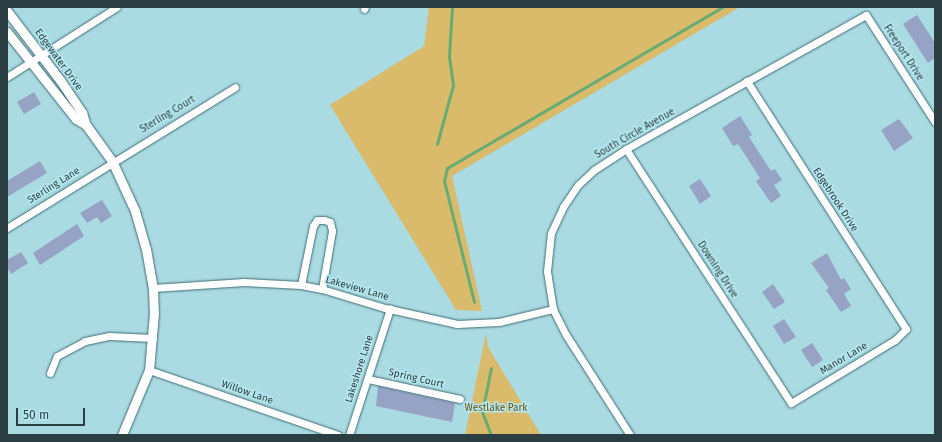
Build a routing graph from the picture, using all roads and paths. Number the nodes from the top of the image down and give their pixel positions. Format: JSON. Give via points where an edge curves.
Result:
{"nodes":[{"id":1,"x":117,"y":7,"type":"edge"},
{"id":2,"x":7,"y":11,"type":"edge"},
{"id":3,"x":866,"y":15,"type":"joint"},
{"id":4,"x":7,"y":32,"type":"edge"},
{"id":5,"x":41,"y":55,"type":"junction"},
{"id":6,"x":30,"y":62,"type":"junction"},
{"id":7,"x":7,"y":77,"type":"edge"},
{"id":8,"x":747,"y":81,"type":"junction"},
{"id":9,"x":235,"y":86,"type":"dead end"},
{"id":10,"x":935,"y":122,"type":"edge"},
{"id":11,"x":86,"y":125,"type":"junction"},
{"id":12,"x":626,"y":149,"type":"junction"},
{"id":13,"x":112,"y":161,"type":"junction"},
{"id":14,"x":7,"y":228,"type":"edge"},
{"id":15,"x":301,"y":285,"type":"junction"},
{"id":16,"x":154,"y":288,"type":"junction"},
{"id":17,"x":322,"y":289,"type":"junction"},
{"id":18,"x":390,"y":309,"type":"junction"},
{"id":19,"x":553,"y":309,"type":"junction"},
{"id":20,"x":906,"y":329,"type":"joint"},
{"id":21,"x":153,"y":338,"type":"junction"},
{"id":22,"x":149,"y":370,"type":"junction"},
{"id":23,"x":50,"y":373,"type":"dead end"},
{"id":24,"x":368,"y":379,"type":"junction"},
{"id":25,"x":460,"y":399,"type":"dead end"},
{"id":26,"x":791,"y":403,"type":"joint"},
{"id":27,"x":122,"y":435,"type":"edge"},
{"id":28,"x":338,"y":435,"type":"edge"},
{"id":29,"x":349,"y":435,"type":"edge"},
{"id":30,"x":630,"y":435,"type":"edge"}],
"edges":[{"from":1,"to":5,"type":"street"},
{"from":2,"to":5,"type":"street","name":"Edgewater Drive"},
{"from":3,"to":8,"type":"street","name":"South Circle Avenue"},
{"from":3,"to":10,"type":"street","name":"Freeport Drive"},
{"from":4,"to":6,"type":"street","name":"Edgewater Drive"},
{"from":5,"to":6,"type":"street"},
{"from":5,"to":11,"type":"street","name":"Edgewater Drive","via":[[82,113]]},
{"from":6,"to":7,"type":"street"},
{"from":6,"to":11,"type":"street","name":"Edgewater Drive","via":[[76,119]]},
{"from":8,"to":12,"type":"street","name":"South Circle Avenue"},
{"from":8,"to":20,"type":"street","name":"Edgebrook Drive"},
{"from":9,"to":13,"type":"street","name":"Sterling Court"},
{"from":11,"to":13,"type":"street","name":"Edgewater Drive"},
{"from":12,"to":19,"type":"street","name":"South Circle Avenue","via":[[588,175],[570,196],[551,233],[548,260]]},
{"from":12,"to":26,"type":"street","name":"Downing Drive"},
{"from":13,"to":14,"type":"street","name":"Sterling Lane"},
{"from":13,"to":16,"type":"street","name":"Edgewater Drive","via":[[134,211],[146,249]]},
{"from":15,"to":16,"type":"street","name":"Lakeview Lane","via":[[244,282]]},
{"from":15,"to":17,"type":"street","name":"Lakeview Lane"},
{"from":15,"to":17,"type":"street","via":[[313,226],[317,220],[324,220],[330,222],[332,231]]},
{"from":16,"to":21,"type":"street","name":"Edgewater Drive"},
{"from":17,"to":18,"type":"street","name":"Lakeview Lane"},
{"from":18,"to":19,"type":"street","name":"Lakeview Lane","via":[[457,324],[498,322]]},
{"from":18,"to":24,"type":"street","name":"Lakeshore Lane"},
{"from":19,"to":30,"type":"street","name":"South Circle Avenue","via":[[566,335]]},
{"from":20,"to":26,"type":"street","name":"Manor Lane","via":[[895,340]]},
{"from":21,"to":22,"type":"street","name":"Edgewater Drive"},
{"from":21,"to":23,"type":"street","via":[[109,336],[85,341],[57,356]]},
{"from":22,"to":27,"type":"street","name":"Edgewater Drive"},
{"from":22,"to":28,"type":"street","name":"Willow Lane"},
{"from":24,"to":25,"type":"street","name":"Spring Court"},
{"from":24,"to":29,"type":"street","name":"Lakeshore Lane"}]}
